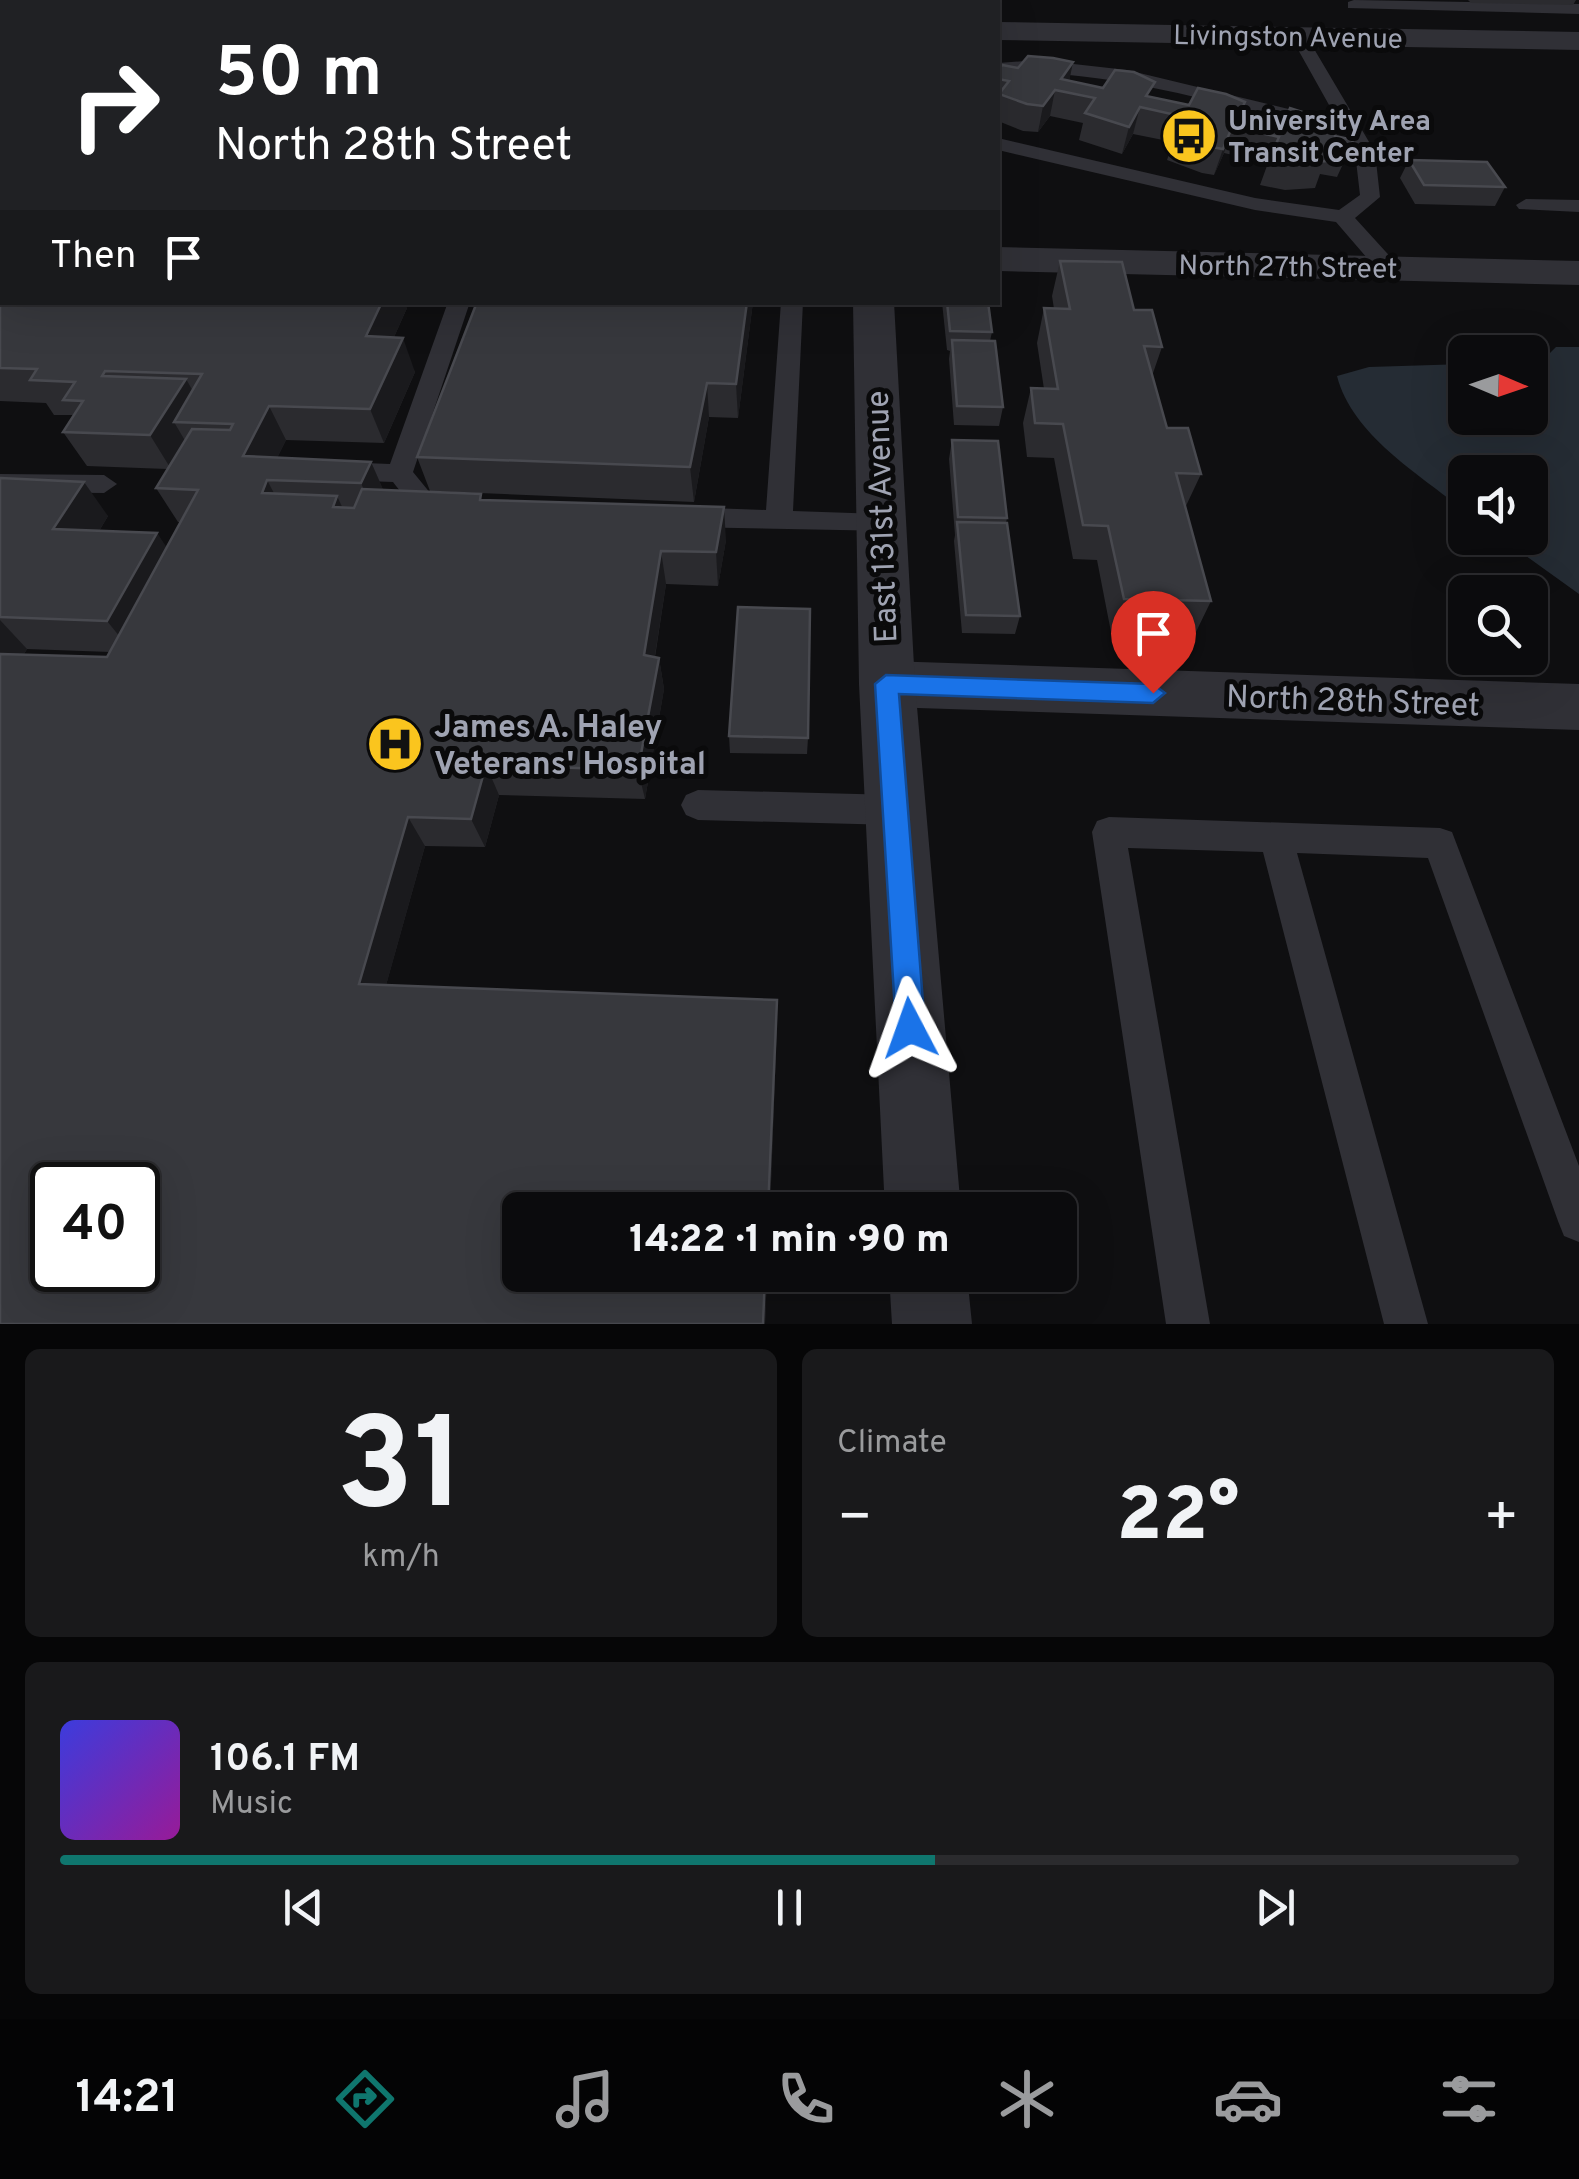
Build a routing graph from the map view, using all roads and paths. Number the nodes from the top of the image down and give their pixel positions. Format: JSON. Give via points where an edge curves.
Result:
{"nodes":[{"id":1,"x":1448,"y":3,"type":"edge"},
{"id":2,"x":1354,"y":5,"type":"dead end"},
{"id":3,"x":1579,"y":9,"type":"edge"},
{"id":4,"x":1000,"y":31,"type":"edge"},
{"id":5,"x":1300,"y":37,"type":"junction"},
{"id":6,"x":1579,"y":41,"type":"edge"},
{"id":7,"x":1000,"y":68,"type":"edge"},
{"id":8,"x":1351,"y":129,"type":"junction"},
{"id":9,"x":1000,"y":144,"type":"edge"},
{"id":10,"x":1526,"y":205,"type":"dead end"},
{"id":11,"x":1579,"y":206,"type":"edge"},
{"id":12,"x":1343,"y":217,"type":"junction"},
{"id":13,"x":1000,"y":258,"type":"edge"},
{"id":14,"x":1388,"y":268,"type":"junction"},
{"id":15,"x":1579,"y":273,"type":"edge"},
{"id":16,"x":458,"y":305,"type":"edge"},
{"id":17,"x":792,"y":305,"type":"edge"},
{"id":18,"x":873,"y":305,"type":"edge"},
{"id":19,"x":320,"y":470,"type":"edge"},
{"id":20,"x":400,"y":473,"type":"junction"},
{"id":21,"x":0,"y":483,"type":"edge"},
{"id":22,"x":104,"y":484,"type":"dead end"},
{"id":23,"x":482,"y":510,"type":"edge"},
{"id":24,"x":661,"y":516,"type":"edge"},
{"id":25,"x":780,"y":520,"type":"junction"},
{"id":26,"x":881,"y":524,"type":"junction"},
{"id":27,"x":886,"y":684,"type":"junction"},
{"id":28,"x":1579,"y":707,"type":"edge"},
{"id":29,"x":698,"y":805,"type":"dead end"},
{"id":30,"x":895,"y":810,"type":"junction"},
{"id":31,"x":1276,"y":837,"type":"junction"},
{"id":32,"x":923,"y":1192,"type":"edge"},
{"id":33,"x":1579,"y":1222,"type":"edge"},
{"id":34,"x":929,"y":1292,"type":"edge"},
{"id":35,"x":932,"y":1324,"type":"edge"},
{"id":36,"x":1188,"y":1324,"type":"edge"},
{"id":37,"x":1406,"y":1324,"type":"edge"}],
"edges":[{"from":1,"to":2,"type":"lane"},
{"from":1,"to":3,"type":"lane"},
{"from":4,"to":5,"type":"street","name":"Livingston Avenue"},
{"from":5,"to":6,"type":"street","name":"Livingston Avenue"},
{"from":5,"to":8,"type":"lane"},
{"from":7,"to":8,"type":"lane","via":[[1080,66]]},
{"from":8,"to":12,"type":"lane","via":[[1364,152],[1370,198]]},
{"from":9,"to":12,"type":"lane","via":[[1254,204]]},
{"from":10,"to":11,"type":"lane"},
{"from":12,"to":14,"type":"lane"},
{"from":13,"to":14,"type":"street","name":"North 27th Street"},
{"from":14,"to":15,"type":"street","name":"North 27th Street"},
{"from":16,"to":20,"type":"lane"},
{"from":17,"to":25,"type":"lane"},
{"from":18,"to":26,"type":"street","name":"East 131st Avenue"},
{"from":19,"to":20,"type":"lane"},
{"from":20,"to":23,"type":"lane","via":[[423,502]]},
{"from":21,"to":22,"type":"lane"},
{"from":24,"to":25,"type":"lane"},
{"from":25,"to":26,"type":"lane"},
{"from":26,"to":27,"type":"street","name":"East 131st Avenue"},
{"from":27,"to":28,"type":"street","name":"North 28th Street"},
{"from":27,"to":30,"type":"street","name":"East 131st Avenue"},
{"from":29,"to":30,"type":"lane"},
{"from":30,"to":32,"type":"street","name":"East 131st Avenue"},
{"from":31,"to":33,"type":"lane","via":[[1440,842]]},
{"from":31,"to":36,"type":"lane","via":[[1109,832]]},
{"from":31,"to":37,"type":"lane"},
{"from":34,"to":35,"type":"street"}]}
